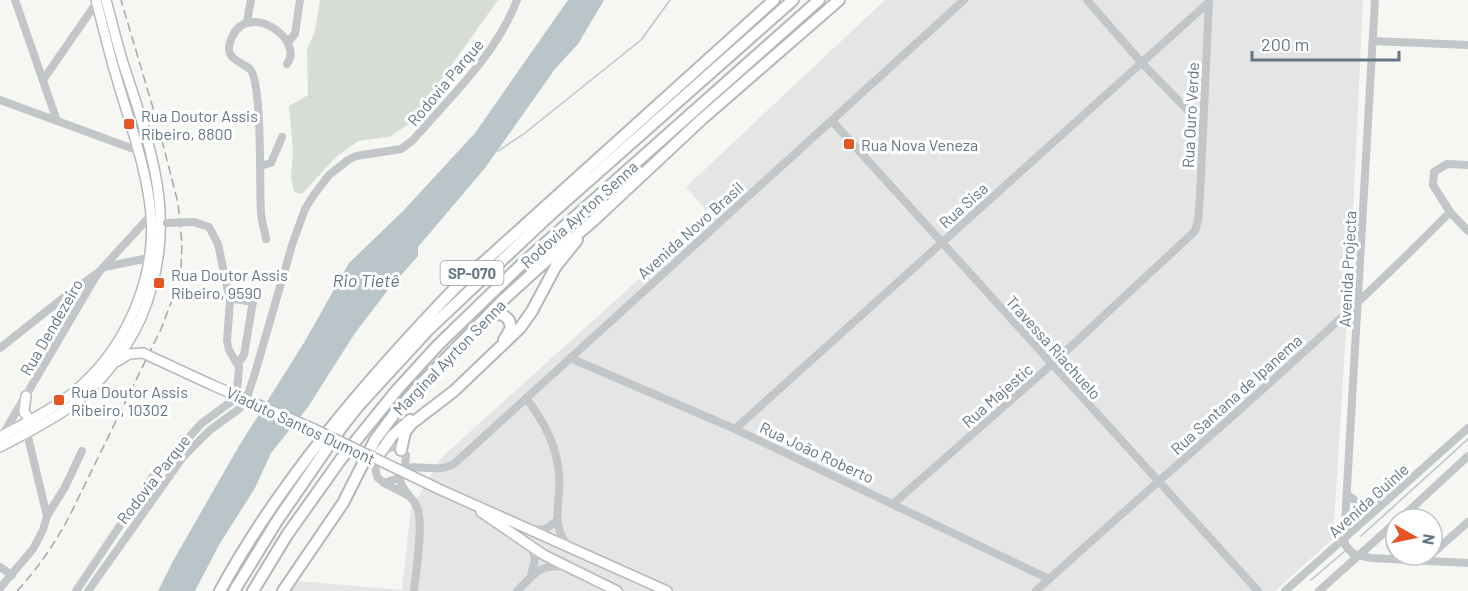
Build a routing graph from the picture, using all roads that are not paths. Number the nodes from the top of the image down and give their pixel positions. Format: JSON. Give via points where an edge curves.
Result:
{"nodes":[{"id":1,"x":15,"y":0,"type":"edge"},
{"id":2,"x":251,"y":0,"type":"edge"},
{"id":3,"x":300,"y":0,"type":"edge"},
{"id":4,"x":517,"y":0,"type":"edge"},
{"id":5,"x":774,"y":0,"type":"edge"},
{"id":6,"x":793,"y":0,"type":"edge"},
{"id":7,"x":819,"y":0,"type":"edge"},
{"id":8,"x":839,"y":0,"type":"edge"},
{"id":9,"x":964,"y":0,"type":"edge"},
{"id":10,"x":1087,"y":0,"type":"edge"},
{"id":11,"x":1375,"y":0,"type":"edge"},
{"id":12,"x":99,"y":1,"type":"edge"},
{"id":13,"x":1209,"y":1,"type":"edge"},
{"id":14,"x":247,"y":21,"type":"junction"},
{"id":15,"x":1373,"y":41,"type":"junction"},
{"id":16,"x":288,"y":42,"type":"junction"},
{"id":17,"x":1468,"y":45,"type":"edge"},
{"id":18,"x":1141,"y":62,"type":"junction"},
{"id":19,"x":287,"y":64,"type":"dead end"},
{"id":20,"x":761,"y":69,"type":"junction"},
{"id":21,"x":43,"y":80,"type":"junction"},
{"id":22,"x":0,"y":100,"type":"edge"},
{"id":23,"x":57,"y":121,"type":"junction"},
{"id":24,"x":832,"y":121,"type":"junction"},
{"id":25,"x":1202,"y":125,"type":"junction"},
{"id":26,"x":282,"y":137,"type":"dead end"},
{"id":27,"x":122,"y":145,"type":"junction"},
{"id":28,"x":139,"y":151,"type":"junction"},
{"id":29,"x":640,"y":160,"type":"junction"},
{"id":30,"x":154,"y":163,"type":"junction"},
{"id":31,"x":142,"y":165,"type":"junction"},
{"id":32,"x":1468,"y":165,"type":"edge"},
{"id":33,"x":261,"y":166,"type":"junction"},
{"id":34,"x":1450,"y":212,"type":"junction"},
{"id":35,"x":151,"y":215,"type":"junction"},
{"id":36,"x":593,"y":221,"type":"junction"},
{"id":37,"x":164,"y":223,"type":"junction"},
{"id":38,"x":1195,"y":231,"type":"joint"},
{"id":39,"x":1468,"y":231,"type":"edge"},
{"id":40,"x":266,"y":240,"type":"dead end"},
{"id":41,"x":942,"y":242,"type":"junction"},
{"id":42,"x":149,"y":258,"type":"junction"},
{"id":43,"x":102,"y":269,"type":"junction"},
{"id":44,"x":229,"y":298,"type":"junction"},
{"id":45,"x":62,"y":300,"type":"junction"},
{"id":46,"x":1359,"y":301,"type":"junction"},
{"id":47,"x":75,"y":314,"type":"junction"},
{"id":48,"x":489,"y":315,"type":"junction"},
{"id":49,"x":125,"y":339,"type":"junction"},
{"id":50,"x":0,"y":348,"type":"edge"},
{"id":51,"x":144,"y":353,"type":"junction"},
{"id":52,"x":570,"y":358,"type":"junction"},
{"id":53,"x":238,"y":363,"type":"junction"},
{"id":54,"x":1052,"y":365,"type":"junction"},
{"id":55,"x":110,"y":369,"type":"junction"},
{"id":56,"x":26,"y":396,"type":"junction"},
{"id":57,"x":526,"y":398,"type":"junction"},
{"id":58,"x":33,"y":424,"type":"junction"},
{"id":59,"x":1468,"y":428,"type":"edge"},
{"id":60,"x":735,"y":429,"type":"junction"},
{"id":61,"x":27,"y":433,"type":"junction"},
{"id":62,"x":1,"y":441,"type":"edge"},
{"id":63,"x":82,"y":451,"type":"dead end"},
{"id":64,"x":403,"y":452,"type":"junction"},
{"id":65,"x":380,"y":453,"type":"junction"},
{"id":66,"x":0,"y":456,"type":"edge"},
{"id":67,"x":1468,"y":456,"type":"edge"},
{"id":68,"x":430,"y":467,"type":"junction"},
{"id":69,"x":404,"y":468,"type":"junction"},
{"id":70,"x":399,"y":478,"type":"junction"},
{"id":71,"x":1159,"y":481,"type":"junction"},
{"id":72,"x":384,"y":483,"type":"junction"},
{"id":73,"x":1348,"y":495,"type":"junction"},
{"id":74,"x":408,"y":496,"type":"junction"},
{"id":75,"x":894,"y":503,"type":"junction"},
{"id":76,"x":1383,"y":504,"type":"junction"},
{"id":77,"x":1413,"y":507,"type":"edge"},
{"id":78,"x":47,"y":516,"type":"junction"},
{"id":79,"x":499,"y":519,"type":"junction"},
{"id":80,"x":557,"y":521,"type":"junction"},
{"id":81,"x":1468,"y":522,"type":"edge"},
{"id":82,"x":529,"y":530,"type":"junction"},
{"id":83,"x":1384,"y":533,"type":"edge"},
{"id":84,"x":1344,"y":540,"type":"junction"},
{"id":85,"x":1444,"y":544,"type":"edge"},
{"id":86,"x":532,"y":548,"type":"junction"},
{"id":87,"x":569,"y":548,"type":"junction"},
{"id":88,"x":1358,"y":555,"type":"junction"},
{"id":89,"x":1384,"y":559,"type":"edge"},
{"id":90,"x":1444,"y":559,"type":"edge"},
{"id":91,"x":1468,"y":563,"type":"edge"},
{"id":92,"x":565,"y":566,"type":"junction"},
{"id":93,"x":0,"y":567,"type":"edge"},
{"id":94,"x":12,"y":575,"type":"junction"},
{"id":95,"x":531,"y":576,"type":"junction"},
{"id":96,"x":1049,"y":579,"type":"junction"},
{"id":97,"x":0,"y":588,"type":"edge"},
{"id":98,"x":76,"y":591,"type":"edge"},
{"id":99,"x":88,"y":591,"type":"edge"},
{"id":100,"x":220,"y":591,"type":"edge"},
{"id":101,"x":234,"y":591,"type":"edge"},
{"id":102,"x":253,"y":591,"type":"edge"},
{"id":103,"x":283,"y":591,"type":"edge"},
{"id":104,"x":414,"y":591,"type":"edge"},
{"id":105,"x":517,"y":591,"type":"edge"},
{"id":106,"x":617,"y":591,"type":"edge"},
{"id":107,"x":667,"y":591,"type":"edge"},
{"id":108,"x":1036,"y":591,"type":"edge"},
{"id":109,"x":1258,"y":591,"type":"edge"},
{"id":110,"x":1286,"y":591,"type":"edge"},
{"id":111,"x":1319,"y":591,"type":"edge"}],
"edges":[{"from":1,"to":21,"type":"street"},
{"from":2,"to":14,"type":"street"},
{"from":3,"to":16,"type":"street","via":[[295,34]]},
{"from":4,"to":99,"type":"street","name":"Rodovia Parque","via":[[506,26],[485,57],[413,140],[401,149],[348,160],[320,187],[305,209],[296,233],[246,400],[183,457]]},
{"from":5,"to":100,"type":"highway","name":"Rodovia Ayrton Senna","number":"SP-070","via":[[455,288],[376,373],[310,455]]},
{"from":6,"to":101,"type":"highway","name":"Rodovia Ayrton Senna","number":"SP-070","via":[[550,214],[428,330],[341,428]]},
{"from":7,"to":29,"type":"highway","name":"Rodovia Ayrton Senna","number":"SP-070"},
{"from":8,"to":20,"type":"highway"},
{"from":9,"to":24,"type":"street","name":"Avenida Novo Brasil"},
{"from":10,"to":18,"type":"street"},
{"from":11,"to":15,"type":"street","name":"Avenida Projecta"},
{"from":12,"to":21,"type":"street"},
{"from":12,"to":28,"type":"main road"},
{"from":12,"to":30,"type":"main road"},
{"from":13,"to":18,"type":"street","name":"Rua Sisa"},
{"from":13,"to":25,"type":"street","name":"Rua Ouro Verde"},
{"from":14,"to":16,"type":"street","via":[[269,24]]},
{"from":14,"to":33,"type":"street","via":[[236,30],[229,51],[255,78]]},
{"from":15,"to":17,"type":"street"},
{"from":15,"to":46,"type":"street","name":"Avenida Projecta"},
{"from":16,"to":19,"type":"street","via":[[292,54]]},
{"from":18,"to":25,"type":"street"},
{"from":18,"to":41,"type":"street","name":"Rua Sisa"},
{"from":20,"to":29,"type":"highway","via":[[740,80]]},
{"from":20,"to":36,"type":"highway","name":"Marginal Ayrton Senna"},
{"from":21,"to":23,"type":"street"},
{"from":22,"to":23,"type":"street"},
{"from":23,"to":27,"type":"street"},
{"from":24,"to":41,"type":"street","name":"Travessa Riachuelo"},
{"from":24,"to":52,"type":"street","name":"Avenida Novo Brasil"},
{"from":25,"to":38,"type":"street","name":"Rua Ouro Verde"},
{"from":26,"to":33,"type":"street","via":[[271,163]]},
{"from":27,"to":28,"type":"street"},
{"from":27,"to":31,"type":"street"},
{"from":28,"to":30,"type":"main road"},
{"from":28,"to":31,"type":"main road"},
{"from":29,"to":102,"type":"highway","name":"Rodovia Ayrton Senna","number":"SP-070","via":[[523,263],[397,390],[310,501]]},
{"from":30,"to":37,"type":"main road"},
{"from":31,"to":35,"type":"main road"},
{"from":32,"to":34,"type":"street","via":[[1447,164],[1434,172],[1433,186]]},
{"from":33,"to":40,"type":"street","via":[[261,213]]},
{"from":34,"to":39,"type":"street"},
{"from":34,"to":46,"type":"street","name":"Rua Santana de Ipanema"},
{"from":35,"to":42,"type":"main road"},
{"from":35,"to":43,"type":"street"},
{"from":36,"to":48,"type":"highway","name":"Marginal Ayrton Senna"},
{"from":36,"to":64,"type":"highway","via":[[556,266],[520,328],[454,392],[411,424],[405,432]]},
{"from":37,"to":44,"type":"street","bridge":true,"via":[[194,222],[208,227],[218,244]]},
{"from":37,"to":49,"type":"main road","via":[[153,285]]},
{"from":38,"to":54,"type":"street","name":"Rua Majestic"},
{"from":41,"to":54,"type":"street","name":"Travessa Riachuelo"},
{"from":41,"to":60,"type":"street","name":"Rua Sisa"},
{"from":42,"to":43,"type":"street"},
{"from":42,"to":49,"type":"main road"},
{"from":43,"to":45,"type":"street"},
{"from":43,"to":47,"type":"street","name":"Rua Dendezeiro"},
{"from":44,"to":53,"type":"street","via":[[227,341]]},
{"from":44,"to":53,"type":"street","via":[[253,298],[244,355]]},
{"from":45,"to":47,"type":"street","via":[[71,303]]},
{"from":45,"to":50,"type":"street"},
{"from":46,"to":71,"type":"street","name":"Rua Santana de Ipanema"},
{"from":46,"to":73,"type":"street","name":"Avenida Projecta"},
{"from":47,"to":56,"type":"street","name":"Rua Dendezeiro"},
{"from":48,"to":65,"type":"highway","via":[[507,317],[511,328],[507,336],[443,397],[401,427]]},
{"from":48,"to":103,"type":"highway","name":"Marginal Ayrton Senna","via":[[380,432],[343,502]]},
{"from":49,"to":51,"type":"main road","name":"Viaduto Santos Dumont"},
{"from":49,"to":55,"type":"main road"},
{"from":49,"to":58,"type":"main road","via":[[84,383]]},
{"from":51,"to":55,"type":"main road","via":[[128,355]]},
{"from":51,"to":79,"type":"main road","name":"Viaduto Santos Dumont","bridge":true,"via":[[314,429]]},
{"from":52,"to":57,"type":"street","name":"Avenida Novo Brasil"},
{"from":52,"to":60,"type":"street","name":"Rua João Roberto"},
{"from":53,"to":98,"type":"street","via":[[240,377],[234,399],[202,423],[154,475]]},
{"from":54,"to":71,"type":"street","name":"Travessa Riachuelo"},
{"from":54,"to":75,"type":"street","name":"Rua Majestic"},
{"from":55,"to":58,"type":"main road","via":[[77,401]]},
{"from":56,"to":58,"type":"main road","via":[[24,412]]},
{"from":56,"to":62,"type":"street","name":"Rua Dendezeiro"},
{"from":57,"to":68,"type":"street","name":"Avenida Novo Brasil","via":[[456,463],[440,470]]},
{"from":57,"to":80,"type":"street","via":[[548,433],[557,460]]},
{"from":58,"to":61,"type":"main road"},
{"from":58,"to":62,"type":"main road"},
{"from":59,"to":76,"type":"street","name":"Avenida Guinle"},
{"from":60,"to":75,"type":"street","name":"Rua João Roberto"},
{"from":61,"to":62,"type":"main road"},
{"from":61,"to":78,"type":"street"},
{"from":62,"to":66,"type":"street"},
{"from":63,"to":78,"type":"street"},
{"from":64,"to":65,"type":"street","via":[[393,447]]},
{"from":64,"to":68,"type":"street"},
{"from":64,"to":69,"type":"street"},
{"from":65,"to":72,"type":"street","via":[[375,471]]},
{"from":67,"to":77,"type":"street"},
{"from":68,"to":69,"type":"street","name":"Avenida Novo Brasil"},
{"from":69,"to":70,"type":"street"},
{"from":70,"to":72,"type":"street"},
{"from":70,"to":74,"type":"street"},
{"from":71,"to":96,"type":"street","name":"Rua Santana de Ipanema"},
{"from":71,"to":109,"type":"street","name":"Travessa Riachuelo"},
{"from":72,"to":74,"type":"street"},
{"from":73,"to":76,"type":"street","via":[[1367,506]]},
{"from":73,"to":84,"type":"street","name":"Avenida Projecta"},
{"from":74,"to":104,"type":"street","via":[[418,508],[420,521]]},
{"from":75,"to":96,"type":"street","name":"Rua João Roberto"},
{"from":76,"to":84,"type":"street","name":"Avenida Guinle"},
{"from":78,"to":94,"type":"street","via":[[33,549]]},
{"from":79,"to":82,"type":"main road"},
{"from":79,"to":86,"type":"main road"},
{"from":80,"to":82,"type":"street","via":[[545,529]]},
{"from":80,"to":87,"type":"street","via":[[560,536]]},
{"from":81,"to":85,"type":"street"},
{"from":82,"to":87,"type":"main road"},
{"from":83,"to":88,"type":"street","name":"Avenida Guinle"},
{"from":84,"to":88,"type":"street"},
{"from":84,"to":110,"type":"street","name":"Avenida Guinle"},
{"from":86,"to":92,"type":"main road"},
{"from":86,"to":95,"type":"street","via":[[535,559]]},
{"from":87,"to":107,"type":"main road"},
{"from":88,"to":89,"type":"street"},
{"from":88,"to":111,"type":"street","name":"Avenida Guinle"},
{"from":90,"to":91,"type":"street"},
{"from":92,"to":95,"type":"street","via":[[546,566]]},
{"from":92,"to":106,"type":"main road"},
{"from":93,"to":94,"type":"street"},
{"from":94,"to":97,"type":"street"},
{"from":95,"to":105,"type":"street"},
{"from":96,"to":108,"type":"street","name":"Rua Santana de Ipanema"}]}
